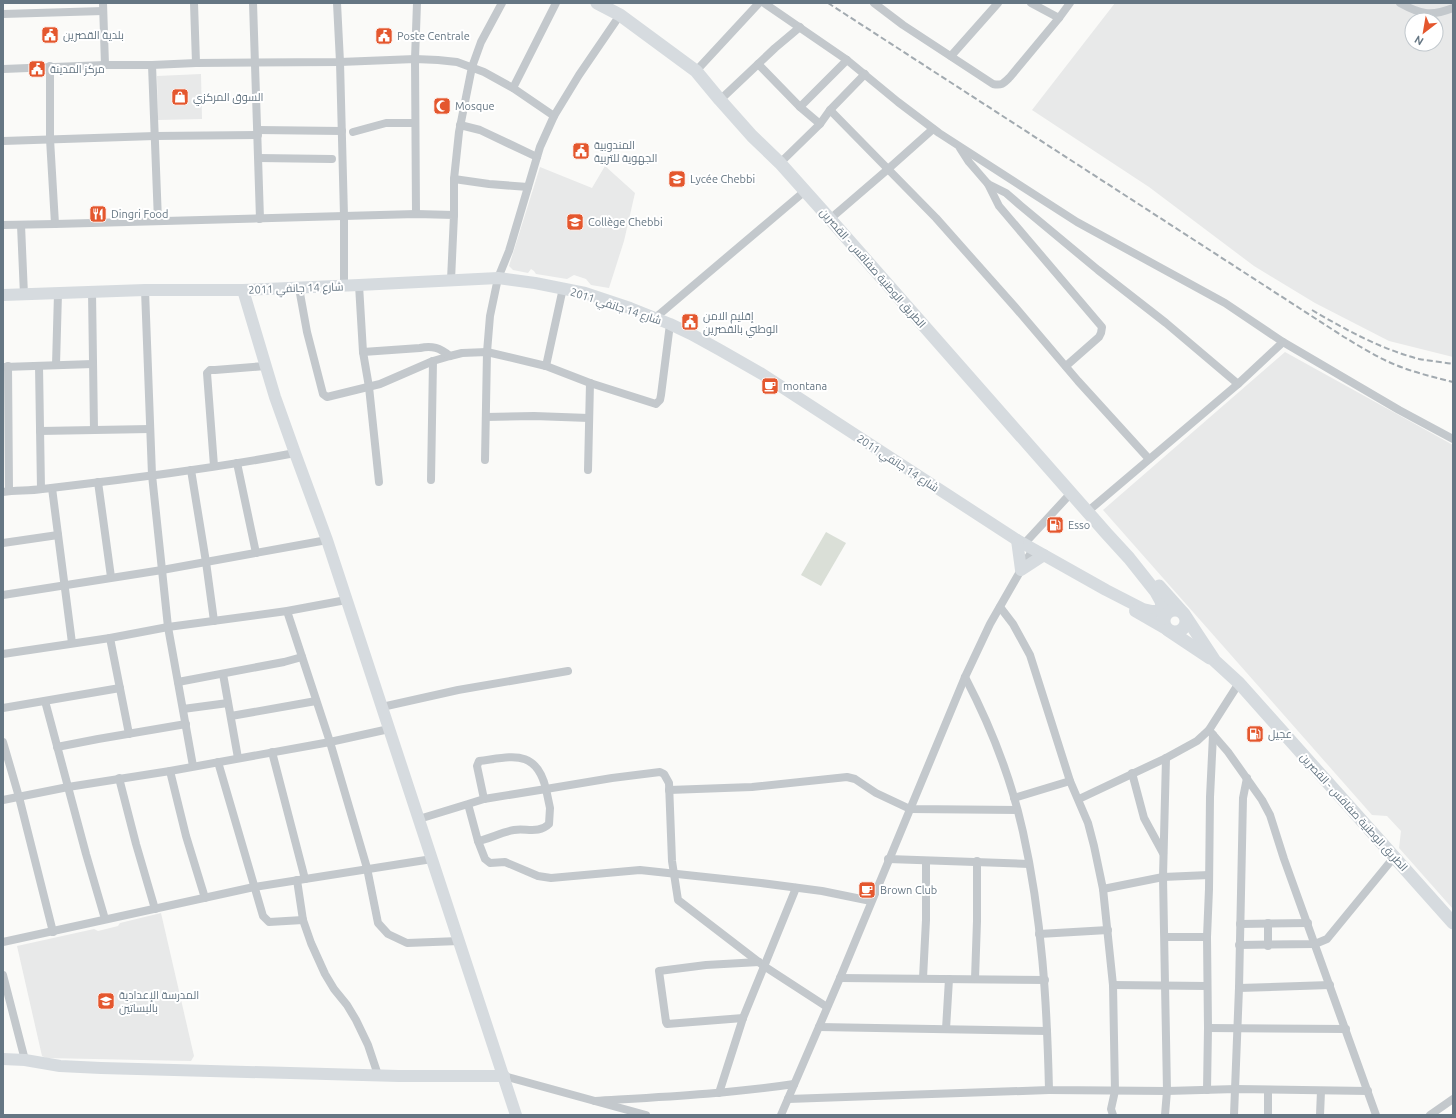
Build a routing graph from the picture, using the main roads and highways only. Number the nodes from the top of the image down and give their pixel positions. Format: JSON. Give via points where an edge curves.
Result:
{"nodes":[{"id":1,"x":597,"y":3,"type":"edge"},
{"id":2,"x":1129,"y":558,"type":"junction"},
{"id":3,"x":1166,"y":613,"type":"junction"},
{"id":4,"x":1184,"y":614,"type":"junction"},
{"id":5,"x":1168,"y":630,"type":"junction"},
{"id":6,"x":1214,"y":661,"type":"junction"},
{"id":7,"x":1453,"y":923,"type":"edge"}],
"edges":[{"from":1,"to":2,"type":"main road","name":"الطريق الوطنية صفاقس - القصرين","via":[[620,15],[696,71],[752,136],[830,218]]},
{"from":2,"to":3,"type":"main road","name":"الطريق الوطنية صفاقس - القصرين","via":[[1156,592]]},
{"from":2,"to":4,"type":"main road","name":"الطريق الوطنية صفاقس - القصرين","via":[[1142,568]]},
{"from":3,"to":4,"type":"main road","via":[[1177,610]]},
{"from":3,"to":5,"type":"main road","via":[[1164,624]]},
{"from":4,"to":5,"type":"main road","via":[[1185,628],[1175,633]]},
{"from":4,"to":6,"type":"main road","name":"الطريق الوطنية صفاقس - القصرين"},
{"from":5,"to":6,"type":"main road","name":"شارع 14 جانفي 2011"},
{"from":6,"to":7,"type":"main road","name":"الطريق الوطنية صفاقس - القصرين","via":[[1239,683]]}]}
